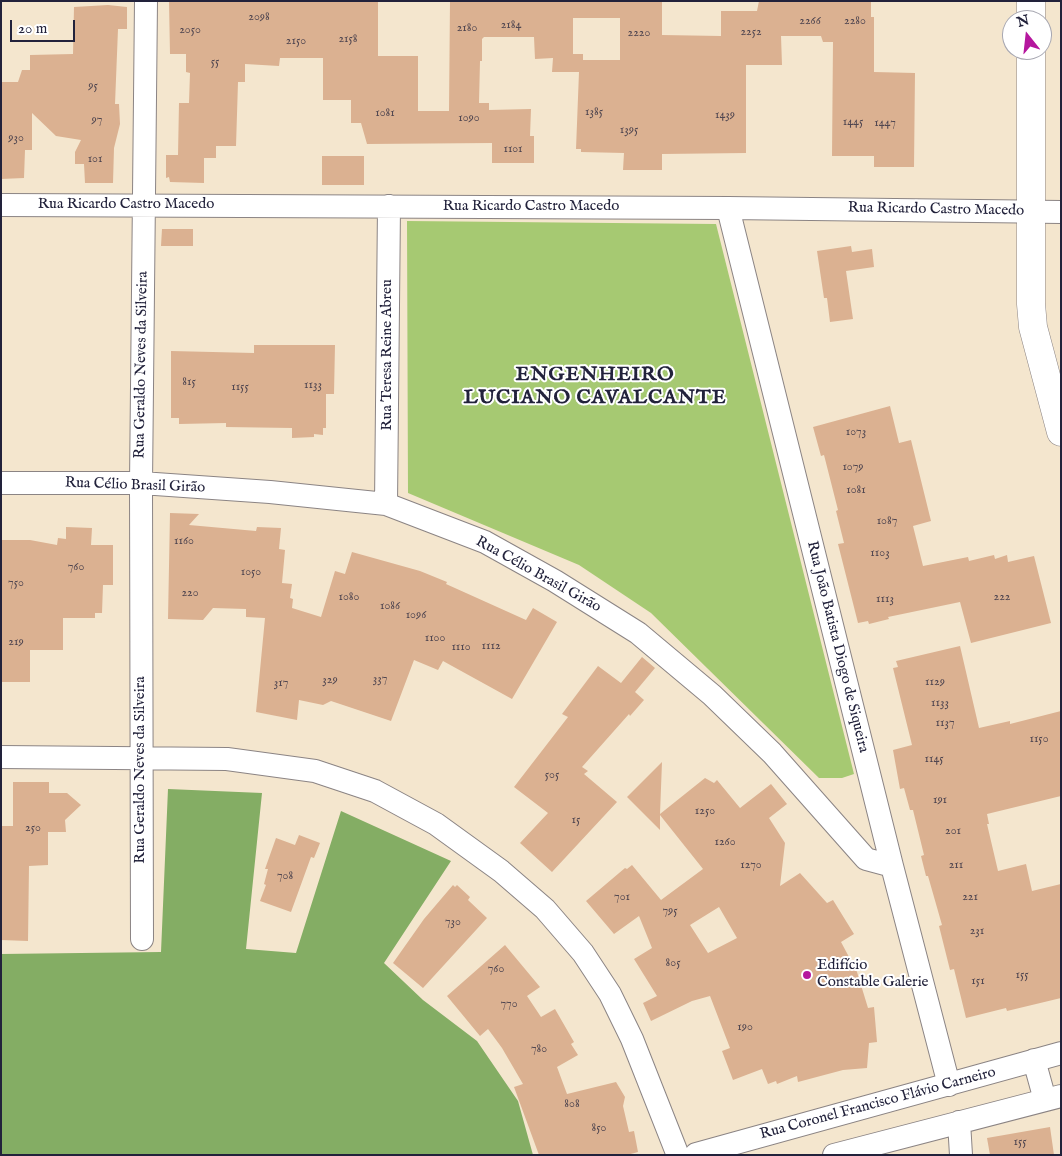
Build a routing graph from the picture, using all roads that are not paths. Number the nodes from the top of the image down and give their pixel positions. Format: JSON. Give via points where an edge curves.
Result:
{"nodes":[{"id":1,"x":146,"y":1,"type":"edge"},
{"id":2,"x":1031,"y":60,"type":"edge"},
{"id":3,"x":1,"y":204,"type":"edge"},
{"id":4,"x":144,"y":206,"type":"junction"},
{"id":5,"x":389,"y":206,"type":"junction"},
{"id":6,"x":728,"y":208,"type":"junction"},
{"id":7,"x":1029,"y":211,"type":"junction"},
{"id":8,"x":1061,"y":212,"type":"edge"},
{"id":9,"x":1056,"y":394,"type":"edge"},
{"id":10,"x":1061,"y":432,"type":"edge"},
{"id":11,"x":1,"y":483,"type":"edge"},
{"id":12,"x":141,"y":483,"type":"junction"},
{"id":13,"x":386,"y":504,"type":"junction"},
{"id":14,"x":1,"y":757,"type":"edge"},
{"id":15,"x":140,"y":758,"type":"junction"},
{"id":16,"x":892,"y":866,"type":"junction"},
{"id":17,"x":142,"y":939,"type":"dead end"},
{"id":18,"x":1061,"y":1053,"type":"edge"},
{"id":19,"x":1034,"y":1060,"type":"junction"},
{"id":20,"x":949,"y":1085,"type":"junction"},
{"id":21,"x":1053,"y":1098,"type":"edge"},
{"id":22,"x":887,"y":1102,"type":"junction"},
{"id":23,"x":959,"y":1122,"type":"junction"},
{"id":24,"x":896,"y":1138,"type":"junction"},
{"id":25,"x":686,"y":1154,"type":"edge"},
{"id":26,"x":834,"y":1155,"type":"edge"},
{"id":27,"x":962,"y":1155,"type":"edge"}],
"edges":[{"from":1,"to":4,"type":"street","name":"Rua Geraldo Neves da Silveira"},
{"from":2,"to":7,"type":"main road"},
{"from":3,"to":4,"type":"street","name":"Rua Ricardo Castro Macedo"},
{"from":4,"to":5,"type":"street","name":"Rua Ricardo Castro Macedo"},
{"from":4,"to":12,"type":"street","name":"Rua Geraldo Neves da Silveira"},
{"from":5,"to":6,"type":"street","name":"Rua Ricardo Castro Macedo"},
{"from":5,"to":13,"type":"street","name":"Rua Teresa Reine Abreu"},
{"from":6,"to":7,"type":"street","name":"Rua Ricardo Castro Macedo"},
{"from":6,"to":16,"type":"street","name":"Rua João Batista Diogo de Siqueira"},
{"from":7,"to":8,"type":"street","name":"Rua Ricardo Castro Macedo"},
{"from":7,"to":9,"type":"main road","via":[[1033,327]]},
{"from":9,"to":10,"type":"main road"},
{"from":11,"to":12,"type":"street","name":"Rua Célio Brasil Girão"},
{"from":12,"to":13,"type":"street","name":"Rua Célio Brasil Girão"},
{"from":12,"to":15,"type":"street","name":"Rua Geraldo Neves da Silveira"},
{"from":13,"to":16,"type":"street","name":"Rua Célio Brasil Girão","via":[[485,542],[638,633],[712,695],[772,753],[866,859]]},
{"from":14,"to":15,"type":"street"},
{"from":15,"to":17,"type":"street","name":"Rua Geraldo Neves da Silveira"},
{"from":15,"to":25,"type":"street","via":[[227,759],[315,771],[375,791],[436,824],[501,871],[545,909],[583,953],[610,994]]},
{"from":16,"to":20,"type":"street","name":"Rua João Batista Diogo de Siqueira"},
{"from":18,"to":19,"type":"street","name":"Rua Coronel Francisco Flávio Carneiro"},
{"from":19,"to":20,"type":"street","name":"Rua Coronel Francisco Flávio Carneiro"},
{"from":19,"to":21,"type":"street"},
{"from":20,"to":22,"type":"street","name":"Rua Coronel Francisco Flávio Carneiro"},
{"from":21,"to":23,"type":"street"},
{"from":22,"to":24,"type":"street"},
{"from":22,"to":25,"type":"street","name":"Rua Coronel Francisco Flávio Carneiro"},
{"from":23,"to":24,"type":"street"},
{"from":23,"to":27,"type":"street"},
{"from":24,"to":26,"type":"street"}]}
